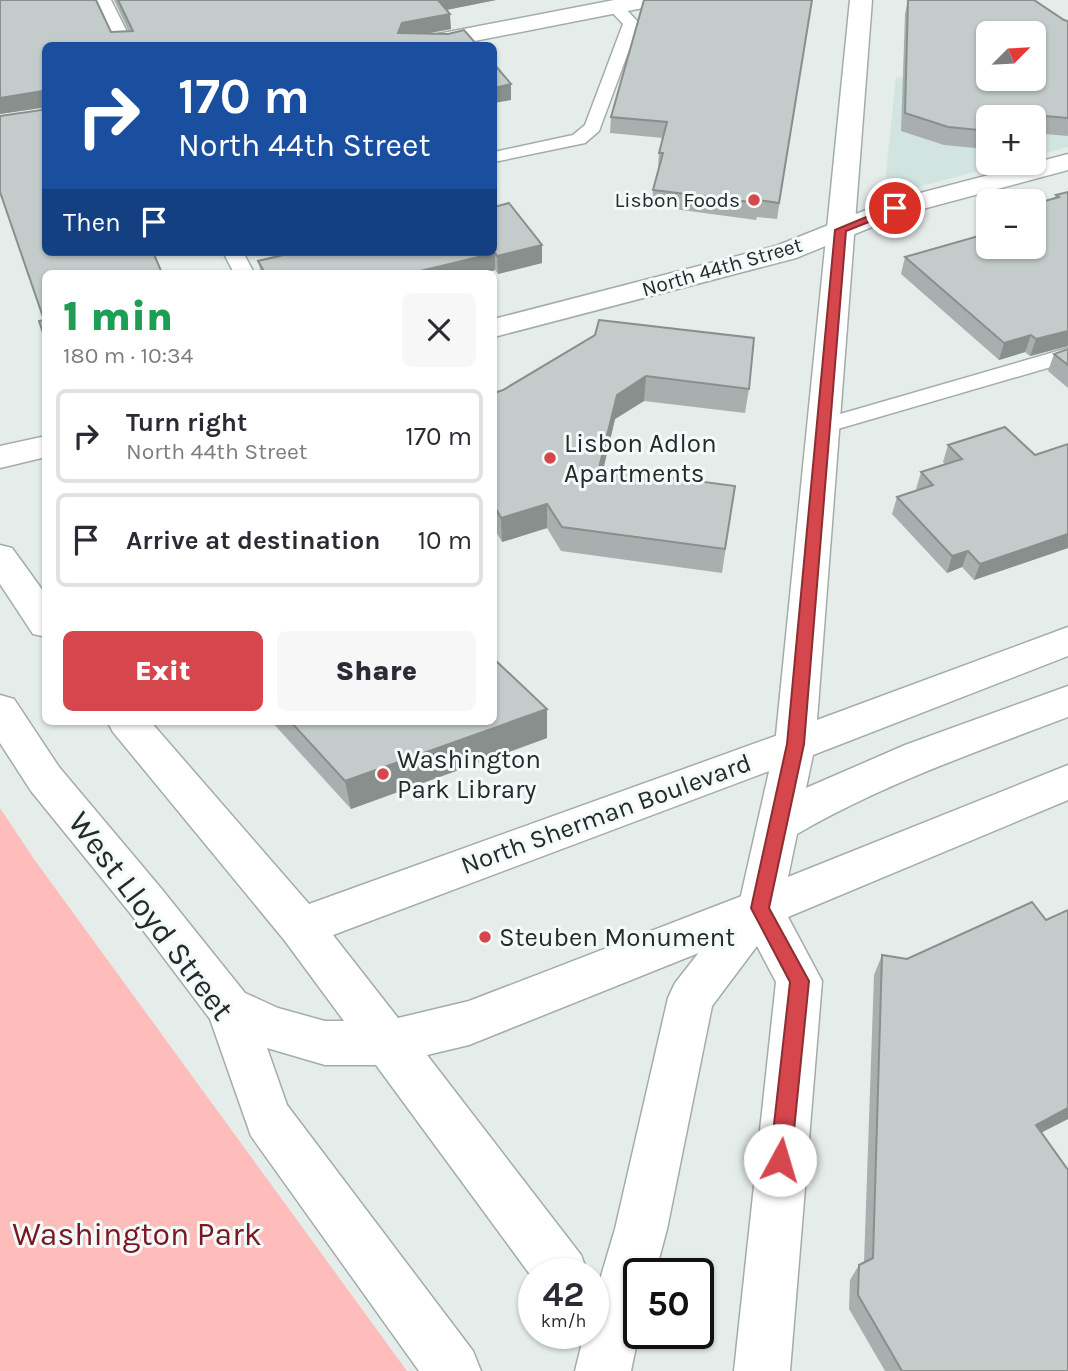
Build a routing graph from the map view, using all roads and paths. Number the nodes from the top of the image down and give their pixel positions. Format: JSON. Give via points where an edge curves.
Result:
{"nodes":[{"id":1,"x":648,"y":0,"type":"edge"},
{"id":2,"x":861,"y":0,"type":"edge"},
{"id":3,"x":107,"y":1,"type":"edge"},
{"id":4,"x":615,"y":7,"type":"junction"},
{"id":5,"x":124,"y":42,"type":"edge"},
{"id":6,"x":433,"y":42,"type":"edge"},
{"id":7,"x":497,"y":157,"type":"edge"},
{"id":8,"x":1068,"y":162,"type":"edge"},
{"id":9,"x":841,"y":230,"type":"junction"},
{"id":10,"x":497,"y":327,"type":"edge"},
{"id":11,"x":1068,"y":355,"type":"edge"},
{"id":12,"x":824,"y":426,"type":"junction"},
{"id":13,"x":42,"y":447,"type":"edge"},
{"id":14,"x":0,"y":457,"type":"edge"},
{"id":15,"x":0,"y":557,"type":"edge"},
{"id":16,"x":42,"y":618,"type":"edge"},
{"id":17,"x":1068,"y":641,"type":"edge"},
{"id":18,"x":1068,"y":701,"type":"edge"},
{"id":19,"x":0,"y":710,"type":"edge"},
{"id":20,"x":130,"y":725,"type":"edge"},
{"id":21,"x":795,"y":744,"type":"junction"},
{"id":22,"x":1068,"y":782,"type":"edge"},
{"id":23,"x":776,"y":825,"type":"junction"},
{"id":24,"x":760,"y":908,"type":"junction"},
{"id":25,"x":301,"y":927,"type":"junction"},
{"id":26,"x":229,"y":1008,"type":"junction"},
{"id":27,"x":388,"y":1043,"type":"junction"},
{"id":28,"x":550,"y":1258,"type":"edge"},
{"id":29,"x":609,"y":1345,"type":"edge"},
{"id":30,"x":453,"y":1371,"type":"edge"},
{"id":31,"x":762,"y":1371,"type":"edge"}],
"edges":[{"from":1,"to":4,"type":"street"},
{"from":2,"to":9,"type":"street"},
{"from":3,"to":5,"type":"lane"},
{"from":4,"to":6,"type":"street"},
{"from":4,"to":7,"type":"lane","via":[[631,23],[593,127],[579,139]]},
{"from":8,"to":9,"type":"street","name":"North 44th Street","via":[[895,208]]},
{"from":9,"to":10,"type":"street","name":"North 44th Street","via":[[786,252]]},
{"from":9,"to":12,"type":"street"},
{"from":11,"to":12,"type":"lane"},
{"from":12,"to":21,"type":"street"},
{"from":13,"to":14,"type":"street"},
{"from":15,"to":16,"type":"street"},
{"from":17,"to":21,"type":"street","name":"North Sherman Boulevard"},
{"from":18,"to":23,"type":"street","via":[[878,773],[824,796]]},
{"from":19,"to":26,"type":"street","name":"West Lloyd Street","via":[[45,779]]},
{"from":20,"to":25,"type":"street"},
{"from":21,"to":23,"type":"street"},
{"from":21,"to":25,"type":"street","name":"North Sherman Boulevard"},
{"from":22,"to":24,"type":"street"},
{"from":23,"to":24,"type":"street"},
{"from":24,"to":27,"type":"street","via":[[470,1023]]},
{"from":24,"to":29,"type":"street","via":[[691,998]]},
{"from":24,"to":31,"type":"street","via":[[799,981]]},
{"from":25,"to":27,"type":"street"},
{"from":26,"to":27,"type":"street","via":[[271,1028],[325,1043]]},
{"from":26,"to":30,"type":"street","name":"West Lloyd Street","via":[[268,1119]]},
{"from":27,"to":28,"type":"street"}]}
